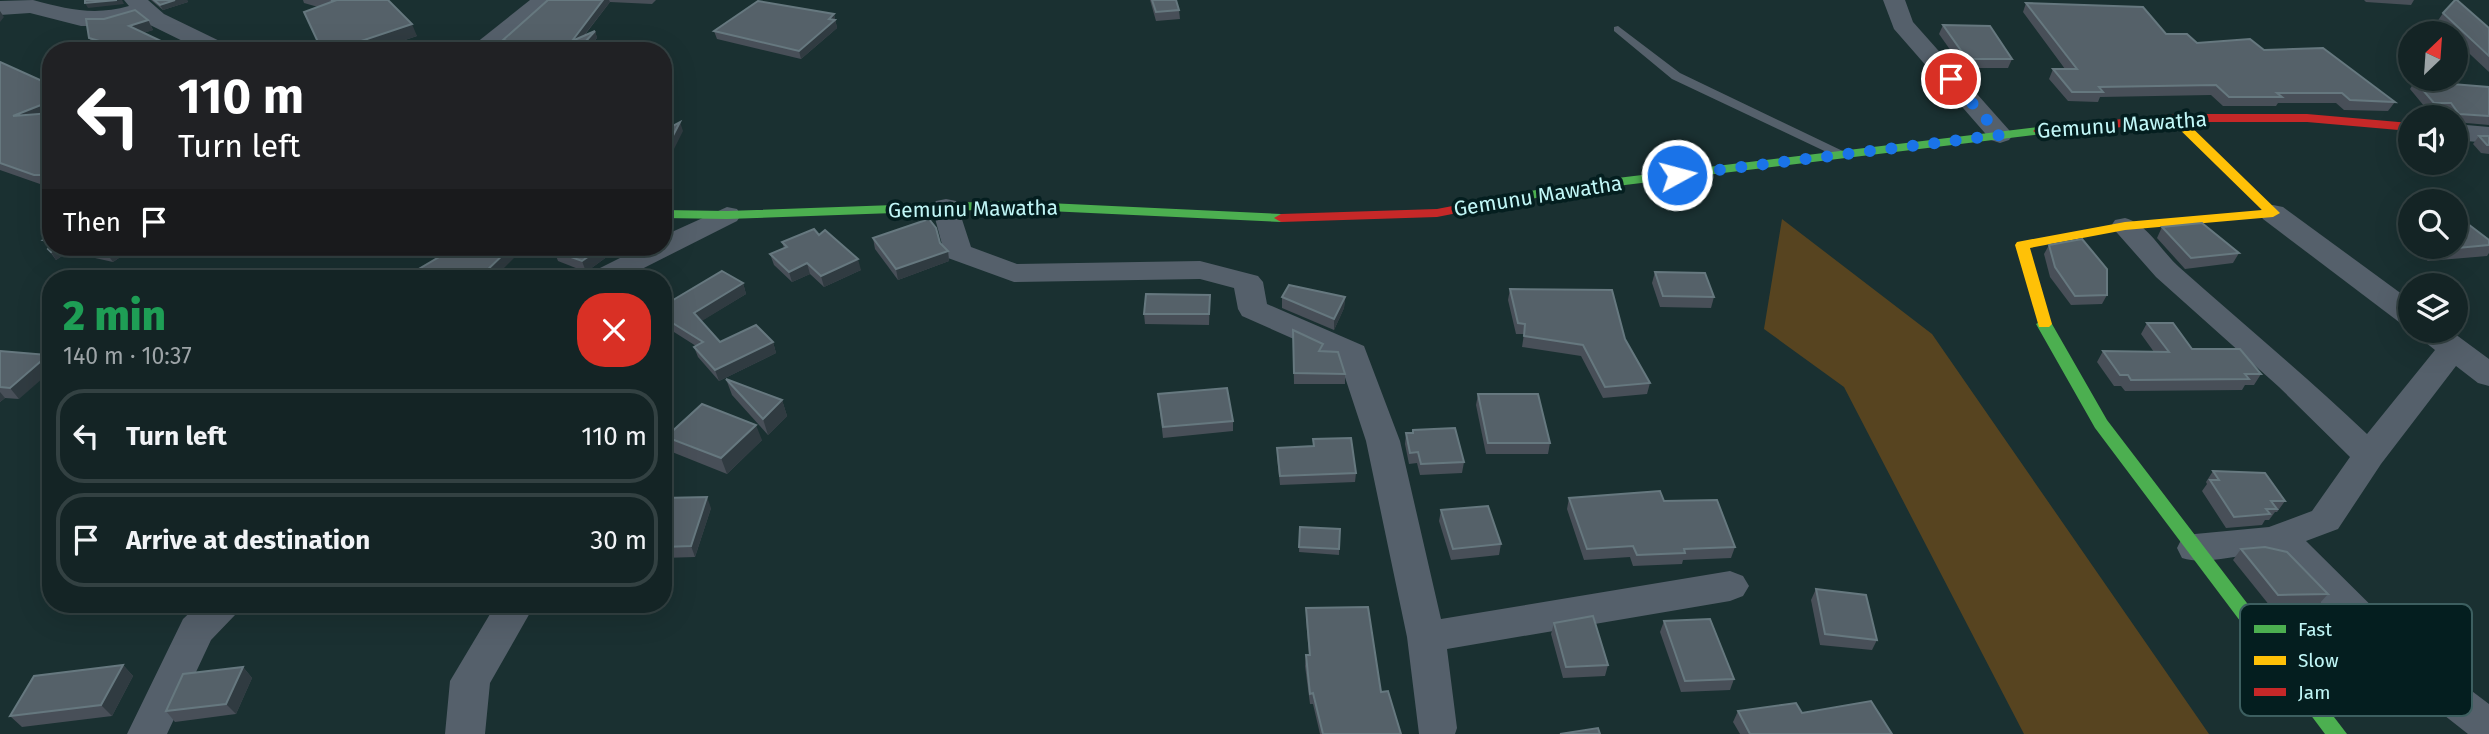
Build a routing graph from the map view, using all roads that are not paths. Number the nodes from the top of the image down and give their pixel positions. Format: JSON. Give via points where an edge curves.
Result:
{"nodes":[{"id":1,"x":543,"y":0,"type":"edge"},
{"id":2,"x":1894,"y":0,"type":"edge"},
{"id":3,"x":140,"y":4,"type":"edge"},
{"id":4,"x":0,"y":8,"type":"edge"},
{"id":5,"x":1618,"y":29,"type":"dead end"},
{"id":6,"x":203,"y":42,"type":"edge"},
{"id":7,"x":494,"y":42,"type":"edge"},
{"id":8,"x":2175,"y":118,"type":"junction"},
{"id":9,"x":2398,"y":126,"type":"edge"},
{"id":10,"x":2468,"y":133,"type":"edge"},
{"id":11,"x":2000,"y":135,"type":"junction"},
{"id":12,"x":2489,"y":135,"type":"edge"},
{"id":13,"x":1842,"y":154,"type":"junction"},
{"id":14,"x":946,"y":207,"type":"junction"},
{"id":15,"x":2273,"y":213,"type":"junction"},
{"id":16,"x":672,"y":214,"type":"edge"},
{"id":17,"x":727,"y":215,"type":"junction"},
{"id":18,"x":2124,"y":226,"type":"junction"},
{"id":19,"x":672,"y":243,"type":"edge"},
{"id":20,"x":646,"y":256,"type":"edge"},
{"id":21,"x":618,"y":270,"type":"edge"},
{"id":22,"x":2398,"y":306,"type":"edge"},
{"id":23,"x":2439,"y":343,"type":"edge"},
{"id":24,"x":2447,"y":343,"type":"edge"},
{"id":25,"x":2489,"y":375,"type":"edge"},
{"id":26,"x":2369,"y":455,"type":"junction"},
{"id":27,"x":2271,"y":540,"type":"junction"},
{"id":28,"x":2195,"y":548,"type":"junction"},
{"id":29,"x":1730,"y":586,"type":"dead end"},
{"id":30,"x":2345,"y":604,"type":"edge"},
{"id":31,"x":2240,"y":607,"type":"edge"},
{"id":32,"x":213,"y":613,"type":"edge"},
{"id":33,"x":511,"y":613,"type":"edge"},
{"id":34,"x":1426,"y":637,"type":"junction"},
{"id":35,"x":2472,"y":714,"type":"edge"},
{"id":36,"x":2323,"y":716,"type":"edge"},
{"id":37,"x":2489,"y":727,"type":"edge"},
{"id":38,"x":1437,"y":728,"type":"dead end"},
{"id":39,"x":147,"y":734,"type":"edge"},
{"id":40,"x":466,"y":734,"type":"edge"},
{"id":41,"x":2337,"y":734,"type":"edge"}],
"edges":[{"from":1,"to":7,"type":"street"},
{"from":2,"to":11,"type":"street","via":[[1902,24]]},
{"from":3,"to":4,"type":"street","via":[[109,19],[81,19],[30,6]]},
{"from":3,"to":6,"type":"street","via":[[156,19]]},
{"from":5,"to":13,"type":"lane","via":[[1676,75]]},
{"from":8,"to":9,"type":"street","name":"Gemunu Mawatha","via":[[2307,118]]},
{"from":8,"to":11,"type":"street","name":"Gemunu Mawatha"},
{"from":8,"to":15,"type":"street"},
{"from":10,"to":12,"type":"street"},
{"from":11,"to":13,"type":"street","name":"Gemunu Mawatha"},
{"from":13,"to":14,"type":"street","name":"Gemunu Mawatha","via":[[1568,188],[1437,213],[1300,219],[1005,205]]},
{"from":14,"to":17,"type":"street","name":"Gemunu Mawatha"},
{"from":14,"to":34,"type":"street","via":[[958,252],[1014,274],[1200,270],[1248,282],[1254,309],[1353,353],[1383,441]]},
{"from":15,"to":18,"type":"street"},
{"from":15,"to":22,"type":"street"},
{"from":16,"to":17,"type":"street","name":"Gemunu Mawatha"},
{"from":17,"to":19,"type":"street"},
{"from":18,"to":26,"type":"street","via":[[2166,271]]},
{"from":18,"to":28,"type":"street","via":[[2022,245],[2040,317],[2101,424]]},
{"from":20,"to":21,"type":"street"},
{"from":23,"to":26,"type":"street"},
{"from":24,"to":25,"type":"street"},
{"from":26,"to":27,"type":"street","via":[[2325,520]]},
{"from":27,"to":28,"type":"street"},
{"from":27,"to":30,"type":"street","via":[[2293,551]]},
{"from":28,"to":31,"type":"street"},
{"from":29,"to":34,"type":"street"},
{"from":32,"to":39,"type":"street","via":[[197,630]]},
{"from":33,"to":40,"type":"street","via":[[470,681]]},
{"from":34,"to":38,"type":"street"},
{"from":35,"to":37,"type":"street"},
{"from":36,"to":41,"type":"street"}]}
